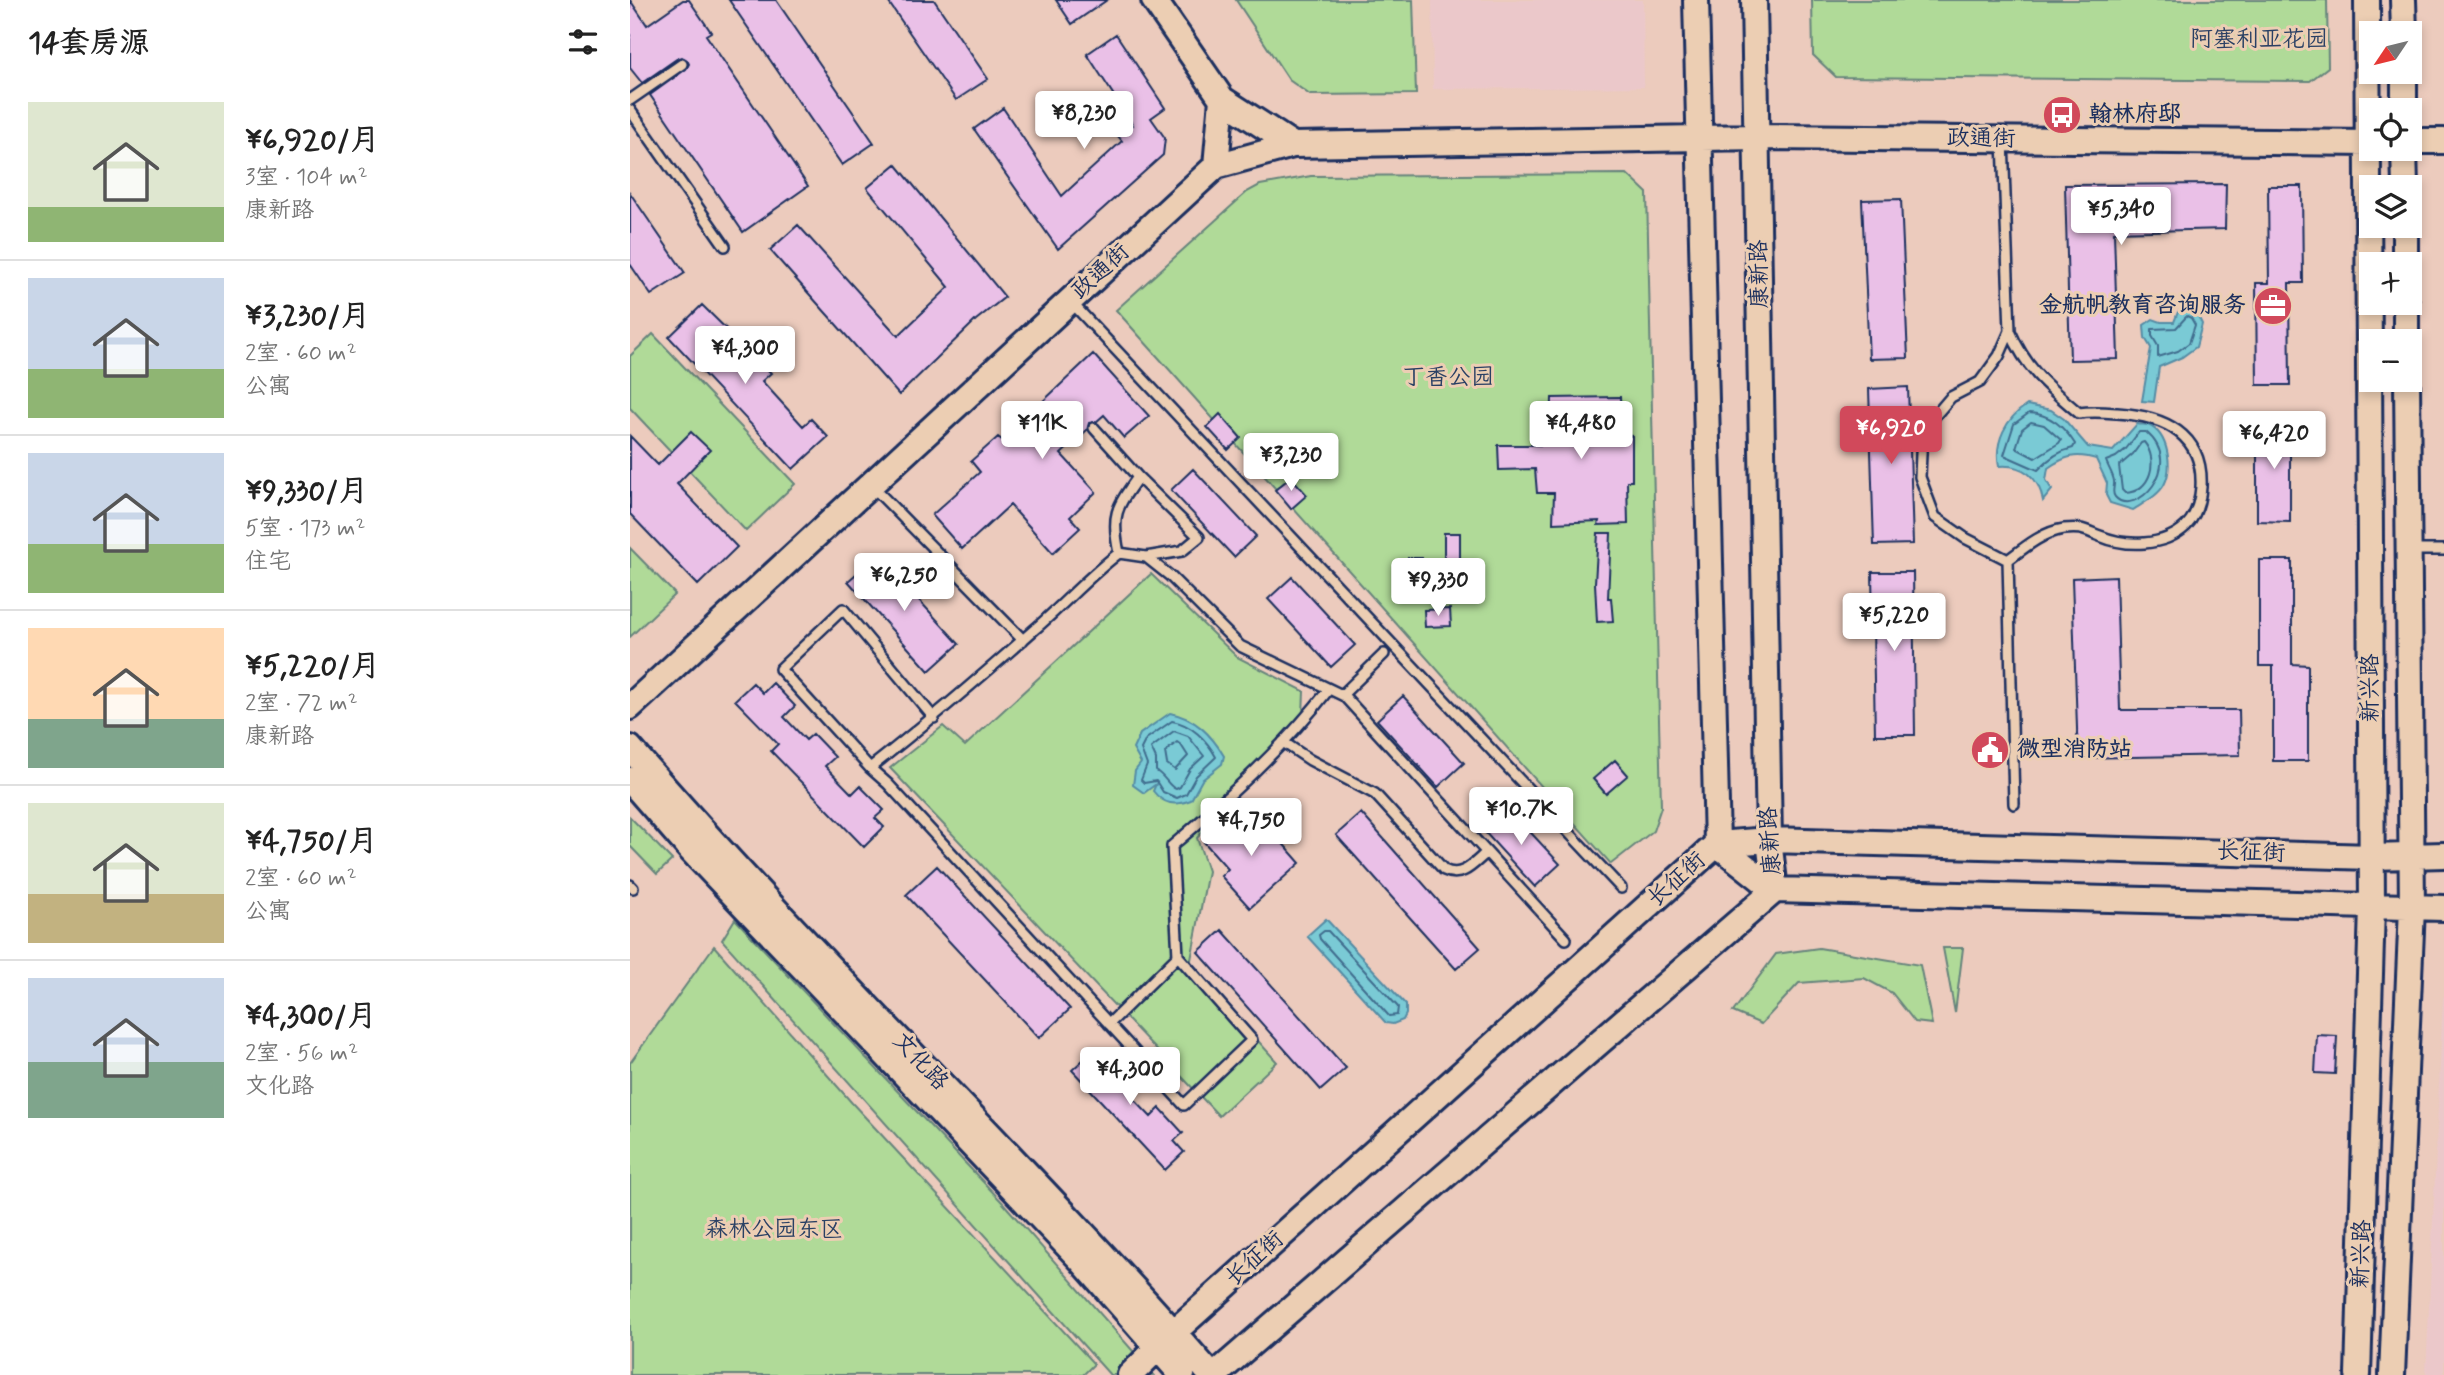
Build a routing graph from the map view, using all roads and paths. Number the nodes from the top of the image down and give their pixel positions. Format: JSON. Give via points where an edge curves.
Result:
{"nodes":[{"id":1,"x":1154,"y":0,"type":"edge"},
{"id":2,"x":1696,"y":0,"type":"edge"},
{"id":3,"x":1755,"y":0,"type":"edge"},
{"id":4,"x":2367,"y":0,"type":"edge"},
{"id":5,"x":2403,"y":0,"type":"edge"},
{"id":6,"x":2403,"y":21,"type":"edge"},
{"id":7,"x":682,"y":64,"type":"dead end"},
{"id":8,"x":2369,"y":98,"type":"edge"},
{"id":9,"x":1222,"y":99,"type":"junction"},
{"id":10,"x":630,"y":100,"type":"edge"},
{"id":11,"x":630,"y":110,"type":"edge"},
{"id":12,"x":1758,"y":137,"type":"junction"},
{"id":13,"x":1699,"y":138,"type":"junction"},
{"id":14,"x":2003,"y":139,"type":"junction"},
{"id":15,"x":2422,"y":141,"type":"edge"},
{"id":16,"x":2444,"y":141,"type":"edge"},
{"id":17,"x":2359,"y":143,"type":"edge"},
{"id":18,"x":1293,"y":145,"type":"junction"},
{"id":19,"x":2370,"y":161,"type":"edge"},
{"id":20,"x":1216,"y":166,"type":"junction"},
{"id":21,"x":724,"y":246,"type":"dead end"},
{"id":22,"x":1070,"y":301,"type":"junction"},
{"id":23,"x":2010,"y":331,"type":"junction"},
{"id":24,"x":2406,"y":392,"type":"edge"},
{"id":25,"x":1094,"y":428,"type":"dead end"},
{"id":26,"x":1138,"y":477,"type":"junction"},
{"id":27,"x":870,"y":485,"type":"junction"},
{"id":28,"x":2408,"y":550,"type":"junction"},
{"id":29,"x":2444,"y":550,"type":"edge"},
{"id":30,"x":1119,"y":553,"type":"junction"},
{"id":31,"x":1146,"y":557,"type":"junction"},
{"id":32,"x":2008,"y":560,"type":"junction"},
{"id":33,"x":1023,"y":640,"type":"junction"},
{"id":34,"x":1384,"y":654,"type":"dead end"},
{"id":35,"x":1329,"y":689,"type":"junction"},
{"id":36,"x":1342,"y":695,"type":"junction"},
{"id":37,"x":630,"y":707,"type":"edge"},
{"id":38,"x":934,"y":718,"type":"junction"},
{"id":39,"x":1283,"y":742,"type":"junction"},
{"id":40,"x":630,"y":748,"type":"edge"},
{"id":41,"x":870,"y":768,"type":"junction"},
{"id":42,"x":630,"y":780,"type":"edge"},
{"id":43,"x":2014,"y":804,"type":"dead end"},
{"id":44,"x":1769,"y":840,"type":"junction"},
{"id":45,"x":1717,"y":844,"type":"junction"},
{"id":46,"x":1486,"y":853,"type":"junction"},
{"id":47,"x":2411,"y":855,"type":"junction"},
{"id":48,"x":2444,"y":855,"type":"edge"},
{"id":49,"x":2372,"y":856,"type":"junction"},
{"id":50,"x":1621,"y":888,"type":"dead end"},
{"id":51,"x":1774,"y":890,"type":"junction"},
{"id":52,"x":2372,"y":907,"type":"junction"},
{"id":53,"x":2412,"y":907,"type":"junction"},
{"id":54,"x":2444,"y":908,"type":"edge"},
{"id":55,"x":1566,"y":939,"type":"dead end"},
{"id":56,"x":1178,"y":956,"type":"junction"},
{"id":57,"x":1109,"y":1024,"type":"junction"},
{"id":58,"x":1171,"y":1351,"type":"edge"},
{"id":59,"x":1130,"y":1375,"type":"edge"},
{"id":60,"x":1212,"y":1375,"type":"edge"},
{"id":61,"x":2358,"y":1375,"type":"edge"},
{"id":62,"x":2392,"y":1375,"type":"edge"}],
"edges":[{"from":1,"to":9,"type":"main road"},
{"from":2,"to":13,"type":"main road"},
{"from":3,"to":12,"type":"main road","name":"康新路"},
{"from":4,"to":8,"type":"main road","name":"新兴路"},
{"from":5,"to":6,"type":"main road"},
{"from":7,"to":10,"type":"lane"},
{"from":9,"to":18,"type":"main road"},
{"from":9,"to":20,"type":"main road"},
{"from":11,"to":21,"type":"lane"},
{"from":12,"to":13,"type":"main road","name":"政通街"},
{"from":12,"to":14,"type":"main road","name":"政通街"},
{"from":12,"to":44,"type":"main road","name":"康新路"},
{"from":13,"to":18,"type":"main road","name":"政通街"},
{"from":13,"to":45,"type":"main road"},
{"from":14,"to":17,"type":"main road","name":"政通街"},
{"from":14,"to":23,"type":"lane"},
{"from":15,"to":16,"type":"main road"},
{"from":18,"to":20,"type":"main road","name":"政通街"},
{"from":19,"to":49,"type":"main road","name":"新兴路"},
{"from":20,"to":22,"type":"main road","name":"政通街"},
{"from":22,"to":27,"type":"main road","name":"政通街"},
{"from":22,"to":50,"type":"lane"},
{"from":23,"to":32,"type":"lane","via":[[1980,382],[1951,397],[1922,431],[1920,477],[1935,517]]},
{"from":23,"to":32,"type":"lane","via":[[2035,374],[2079,413],[2138,414],[2168,423],[2189,440],[2202,470],[2200,503],[2186,526],[2161,541],[2135,544],[2101,537],[2085,528],[2062,529],[2033,541]]},
{"from":24,"to":28,"type":"main road","name":"新兴路"},
{"from":25,"to":26,"type":"lane"},
{"from":26,"to":30,"type":"lane","via":[[1118,505],[1114,530]]},
{"from":26,"to":31,"type":"lane","via":[[1199,537],[1182,551]]},
{"from":27,"to":33,"type":"lane"},
{"from":27,"to":37,"type":"main road","name":"政通街"},
{"from":28,"to":29,"type":"lane"},
{"from":28,"to":47,"type":"main road","name":"新兴路"},
{"from":30,"to":31,"type":"lane"},
{"from":30,"to":33,"type":"lane"},
{"from":31,"to":35,"type":"lane","via":[[1240,646]]},
{"from":32,"to":43,"type":"lane"},
{"from":33,"to":38,"type":"lane"},
{"from":34,"to":36,"type":"lane"},
{"from":35,"to":36,"type":"lane"},
{"from":35,"to":39,"type":"lane"},
{"from":36,"to":46,"type":"lane"},
{"from":38,"to":41,"type":"lane"},
{"from":38,"to":41,"type":"lane","via":[[843,609],[780,669]]},
{"from":39,"to":46,"type":"lane","via":[[1375,794],[1444,870],[1463,872]]},
{"from":39,"to":56,"type":"lane","via":[[1172,846]]},
{"from":40,"to":58,"type":"main road","name":"文化路"},
{"from":41,"to":57,"type":"lane"},
{"from":42,"to":58,"type":"main road","name":"文化路","via":[[690,849]]},
{"from":44,"to":45,"type":"main road","name":"长征街"},
{"from":44,"to":49,"type":"main road","name":"长征街"},
{"from":44,"to":51,"type":"main road","name":"康新路"},
{"from":45,"to":51,"type":"main road","name":"康新路"},
{"from":45,"to":58,"type":"main road","name":"长征街"},
{"from":46,"to":55,"type":"lane"},
{"from":47,"to":48,"type":"main road","name":"长征街"},
{"from":47,"to":49,"type":"main road","name":"长征街"},
{"from":47,"to":53,"type":"main road","name":"新兴路"},
{"from":49,"to":52,"type":"main road","name":"新兴路"},
{"from":51,"to":52,"type":"main road"},
{"from":51,"to":60,"type":"main road"},
{"from":52,"to":53,"type":"main road"},
{"from":52,"to":61,"type":"main road","name":"新兴路"},
{"from":53,"to":54,"type":"main road"},
{"from":53,"to":62,"type":"main road","name":"新兴路"},
{"from":56,"to":57,"type":"lane"},
{"from":56,"to":57,"type":"lane","via":[[1252,1040],[1184,1105]]},
{"from":58,"to":59,"type":"main road","name":"长征街"},
{"from":58,"to":60,"type":"main road","name":"文化路"}]}
